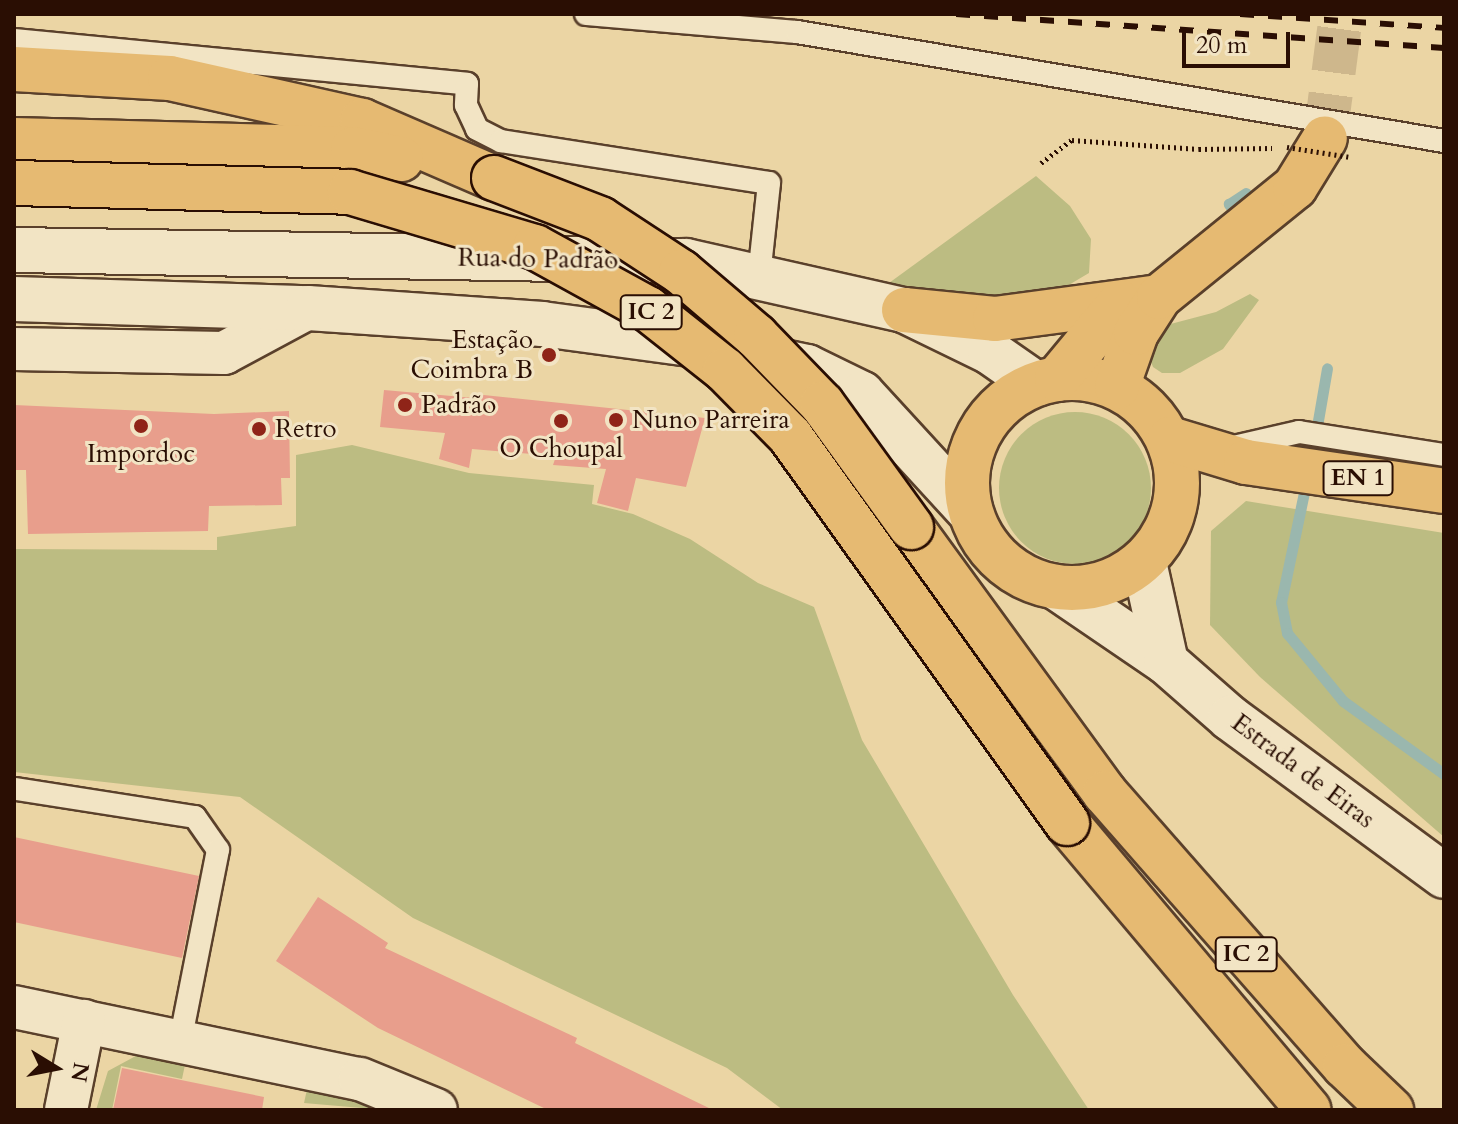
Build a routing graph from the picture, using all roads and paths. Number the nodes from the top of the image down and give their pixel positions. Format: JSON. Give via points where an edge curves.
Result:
{"nodes":[{"id":1,"x":586,"y":14,"type":"edge"},
{"id":2,"x":14,"y":40,"type":"edge"},
{"id":3,"x":14,"y":69,"type":"edge"},
{"id":4,"x":14,"y":140,"type":"edge"},
{"id":5,"x":1444,"y":141,"type":"edge"},
{"id":6,"x":1321,"y":148,"type":"junction"},
{"id":7,"x":1041,"y":163,"type":"dead end"},
{"id":8,"x":494,"y":178,"type":"junction"},
{"id":9,"x":14,"y":183,"type":"edge"},
{"id":10,"x":14,"y":250,"type":"edge"},
{"id":11,"x":759,"y":276,"type":"junction"},
{"id":12,"x":14,"y":299,"type":"edge"},
{"id":13,"x":1139,"y":300,"type":"junction"},
{"id":14,"x":308,"y":308,"type":"junction"},
{"id":15,"x":904,"y":310,"type":"junction"},
{"id":16,"x":14,"y":349,"type":"edge"},
{"id":17,"x":1047,"y":382,"type":"junction"},
{"id":18,"x":1117,"y":387,"type":"junction"},
{"id":19,"x":1170,"y":439,"type":"junction"},
{"id":20,"x":1253,"y":453,"type":"junction"},
{"id":21,"x":1444,"y":455,"type":"edge"},
{"id":22,"x":1444,"y":491,"type":"edge"},
{"id":23,"x":1177,"y":492,"type":"junction"},
{"id":24,"x":970,"y":512,"type":"junction"},
{"id":25,"x":1144,"y":562,"type":"junction"},
{"id":26,"x":1059,"y":589,"type":"junction"},
{"id":27,"x":1166,"y":662,"type":"junction"},
{"id":28,"x":16,"y":789,"type":"dead end"},
{"id":29,"x":1444,"y":876,"type":"edge"},
{"id":30,"x":14,"y":1007,"type":"edge"},
{"id":31,"x":84,"y":1021,"type":"junction"},
{"id":32,"x":180,"y":1042,"type":"junction"},
{"id":33,"x":430,"y":1109,"type":"edge"},
{"id":34,"x":66,"y":1110,"type":"edge"},
{"id":35,"x":1309,"y":1110,"type":"edge"},
{"id":36,"x":1391,"y":1110,"type":"edge"}],
"edges":[{"from":1,"to":5,"type":"lane","via":[[797,32]]},
{"from":2,"to":11,"type":"lane","via":[[467,84],[466,105],[477,129],[501,141],[769,183]]},
{"from":3,"to":8,"type":"main road","via":[[170,78],[333,114],[362,121]]},
{"from":4,"to":8,"type":"main road","number":"IC 2","via":[[353,149]]},
{"from":6,"to":6,"type":"path","bridge":true},
{"from":6,"to":7,"type":"path","via":[[1199,149],[1072,140]]},
{"from":6,"to":13,"type":"main road","via":[[1295,187]]},
{"from":8,"to":36,"type":"main road","number":"IC 2","bridge":true,"via":[[600,219],[681,272],[756,336],[822,404],[1105,793],[1345,1066]]},
{"from":9,"to":35,"type":"main road","number":"IC 2","bridge":true,"via":[[350,192],[535,247],[637,302],[725,370],[790,436],[1067,823]]},
{"from":10,"to":11,"type":"main road","name":"Rua do Padrão","via":[[686,261]]},
{"from":11,"to":15,"type":"main road","name":"Rua do Padrão"},
{"from":12,"to":14,"type":"main road"},
{"from":13,"to":15,"type":"main road","via":[[995,319]]},
{"from":13,"to":17,"type":"main road"},
{"from":13,"to":18,"type":"main road","via":[[1136,333]]},
{"from":14,"to":16,"type":"street","via":[[224,353]]},
{"from":14,"to":24,"type":"main road","via":[[572,327],[675,340],[807,367],[862,394]]},
{"from":15,"to":17,"type":"main road","name":"Rua do Padrão"},
{"from":17,"to":18,"type":"main road","via":[[1088,379]]},
{"from":17,"to":24,"type":"main road","via":[[1008,399],[986,422],[971,450],[966,481]]},
{"from":18,"to":19,"type":"main road","via":[[1141,401]]},
{"from":19,"to":20,"type":"main road","number":"EN 1"},
{"from":19,"to":23,"type":"main road"},
{"from":20,"to":21,"type":"lane","via":[[1299,432]]},
{"from":20,"to":22,"type":"main road","number":"EN 1"},
{"from":20,"to":23,"type":"main road"},
{"from":23,"to":25,"type":"main road","via":[[1162,538]]},
{"from":24,"to":26,"type":"main road","via":[[983,541],[1003,564],[1030,581]]},
{"from":25,"to":26,"type":"main road","via":[[1119,579],[1090,588]]},
{"from":25,"to":27,"type":"main road"},
{"from":26,"to":27,"type":"main road","name":"Estrada de Eiras"},
{"from":27,"to":29,"type":"main road","name":"Estrada de Eiras","via":[[1230,718]]},
{"from":28,"to":32,"type":"lane","via":[[195,817],[218,850]]},
{"from":30,"to":31,"type":"street"},
{"from":31,"to":32,"type":"street"},
{"from":31,"to":34,"type":"street"},
{"from":32,"to":33,"type":"street","via":[[360,1079]]}]}
